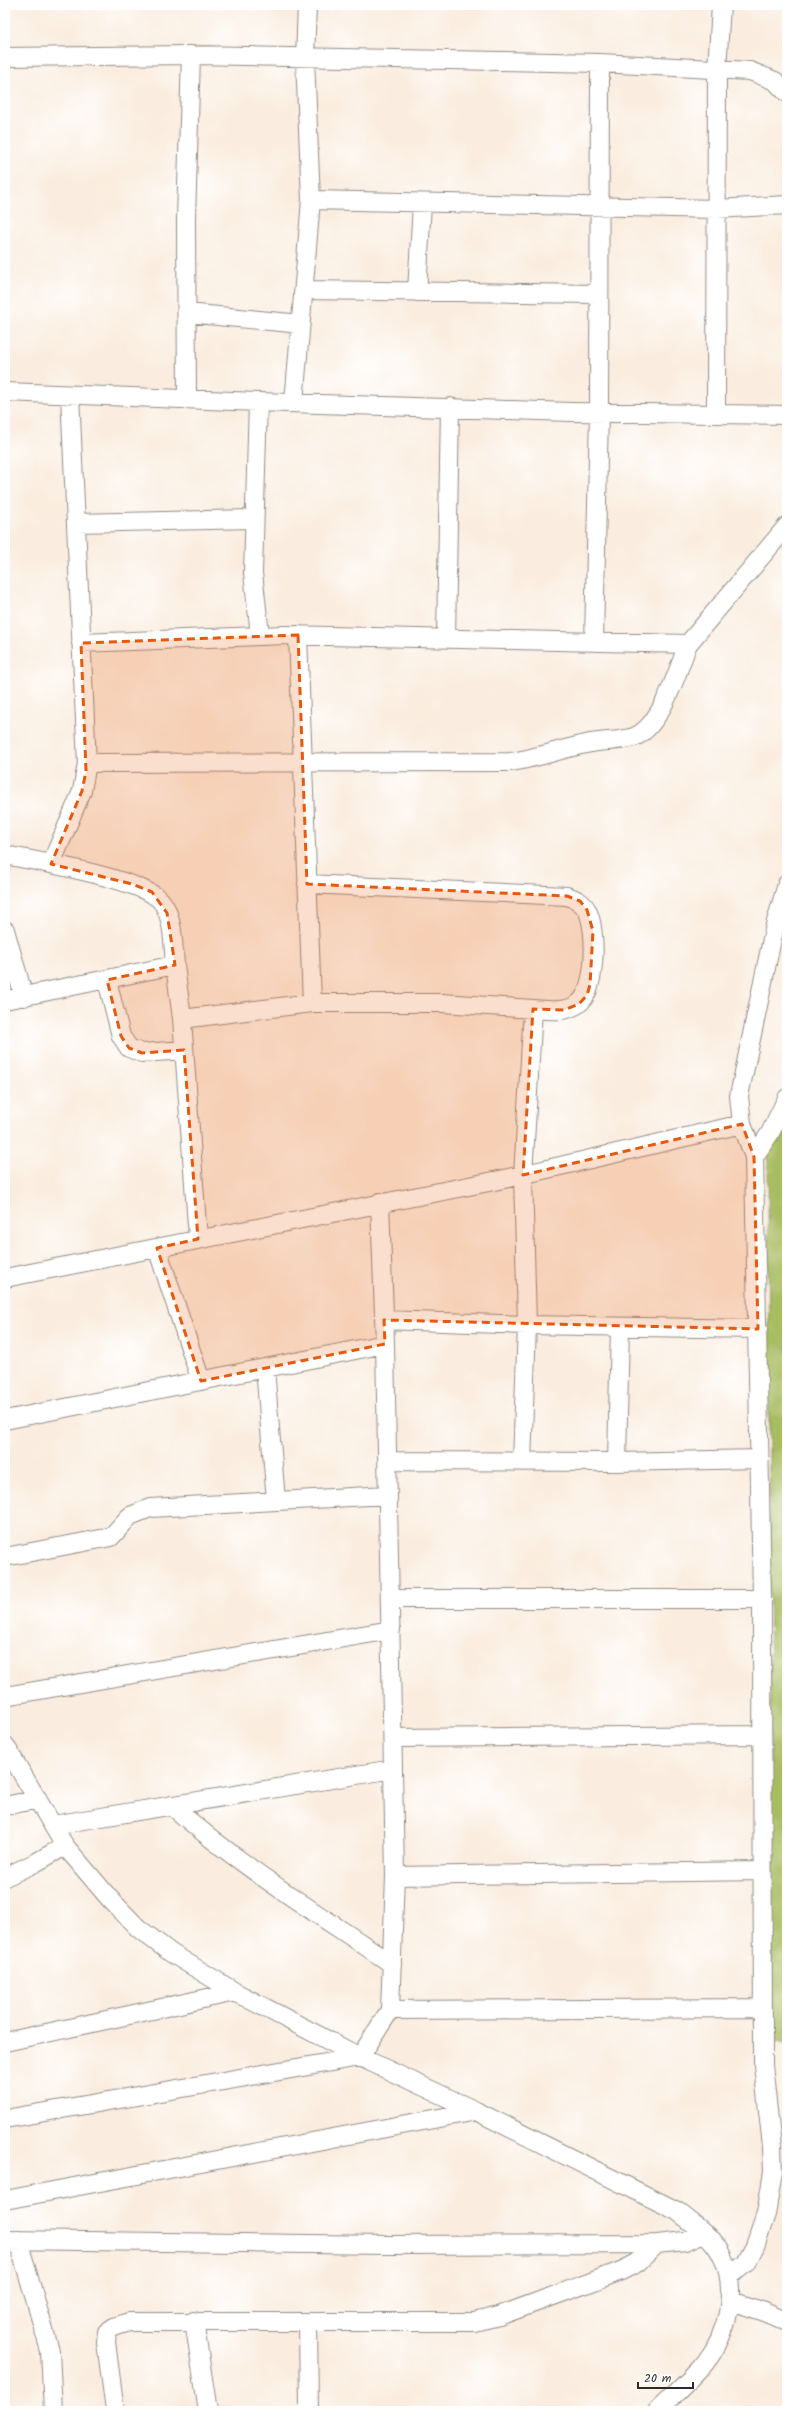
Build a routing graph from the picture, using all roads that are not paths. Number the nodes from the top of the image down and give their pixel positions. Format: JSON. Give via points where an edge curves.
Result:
{"nodes":[{"id":1,"x":307,"y":5,"type":"edge"},
{"id":2,"x":721,"y":5,"type":"edge"},
{"id":3,"x":191,"y":55,"type":"junction"},
{"id":4,"x":5,"y":57,"type":"edge"},
{"id":5,"x":305,"y":59,"type":"junction"},
{"id":6,"x":600,"y":63,"type":"junction"},
{"id":7,"x":717,"y":70,"type":"junction"},
{"id":8,"x":787,"y":93,"type":"edge"},
{"id":9,"x":311,"y":200,"type":"junction"},
{"id":10,"x":422,"y":203,"type":"junction"},
{"id":11,"x":787,"y":205,"type":"edge"},
{"id":12,"x":599,"y":208,"type":"junction"},
{"id":13,"x":717,"y":209,"type":"junction"},
{"id":14,"x":304,"y":290,"type":"junction"},
{"id":15,"x":417,"y":292,"type":"junction"},
{"id":16,"x":599,"y":294,"type":"junction"},
{"id":17,"x":187,"y":313,"type":"junction"},
{"id":18,"x":301,"y":324,"type":"junction"},
{"id":19,"x":5,"y":392,"type":"edge"},
{"id":20,"x":70,"y":395,"type":"junction"},
{"id":21,"x":187,"y":399,"type":"junction"},
{"id":22,"x":258,"y":402,"type":"junction"},
{"id":23,"x":294,"y":403,"type":"junction"},
{"id":24,"x":450,"y":407,"type":"junction"},
{"id":25,"x":599,"y":412,"type":"junction"},
{"id":26,"x":716,"y":414,"type":"junction"},
{"id":27,"x":787,"y":415,"type":"edge"},
{"id":28,"x":254,"y":519,"type":"junction"},
{"id":29,"x":76,"y":523,"type":"junction"},
{"id":30,"x":787,"y":526,"type":"edge"},
{"id":31,"x":260,"y":635,"type":"junction"},
{"id":32,"x":298,"y":636,"type":"junction"},
{"id":33,"x":446,"y":639,"type":"junction"},
{"id":34,"x":594,"y":642,"type":"junction"},
{"id":35,"x":81,"y":643,"type":"junction"},
{"id":36,"x":688,"y":644,"type":"junction"},
{"id":37,"x":303,"y":762,"type":"junction"},
{"id":38,"x":87,"y":763,"type":"junction"},
{"id":39,"x":5,"y":855,"type":"edge"},
{"id":40,"x":50,"y":864,"type":"junction"},
{"id":41,"x":307,"y":884,"type":"junction"},
{"id":42,"x":787,"y":884,"type":"edge"},
{"id":43,"x":5,"y":930,"type":"edge"},
{"id":44,"x":175,"y":965,"type":"junction"},
{"id":45,"x":107,"y":980,"type":"junction"},
{"id":46,"x":24,"y":997,"type":"junction"},
{"id":47,"x":5,"y":1000,"type":"edge"},
{"id":48,"x":312,"y":1003,"type":"junction"},
{"id":49,"x":533,"y":1009,"type":"junction"},
{"id":50,"x":182,"y":1019,"type":"junction"},
{"id":51,"x":184,"y":1050,"type":"junction"},
{"id":52,"x":787,"y":1098,"type":"edge"},
{"id":53,"x":742,"y":1124,"type":"junction"},
{"id":54,"x":754,"y":1157,"type":"junction"},
{"id":55,"x":523,"y":1175,"type":"junction"},
{"id":56,"x":380,"y":1202,"type":"junction"},
{"id":57,"x":198,"y":1240,"type":"junction"},
{"id":58,"x":157,"y":1248,"type":"junction"},
{"id":59,"x":5,"y":1278,"type":"edge"},
{"id":60,"x":384,"y":1320,"type":"junction"},
{"id":61,"x":526,"y":1326,"type":"junction"},
{"id":62,"x":620,"y":1327,"type":"junction"},
{"id":63,"x":758,"y":1329,"type":"junction"},
{"id":64,"x":385,"y":1344,"type":"junction"},
{"id":65,"x":265,"y":1368,"type":"junction"},
{"id":66,"x":201,"y":1381,"type":"junction"},
{"id":67,"x":5,"y":1420,"type":"edge"},
{"id":68,"x":760,"y":1459,"type":"junction"},
{"id":69,"x":388,"y":1461,"type":"junction"},
{"id":70,"x":522,"y":1462,"type":"junction"},
{"id":71,"x":617,"y":1462,"type":"junction"},
{"id":72,"x":388,"y":1495,"type":"junction"},
{"id":73,"x":276,"y":1501,"type":"junction"},
{"id":74,"x":5,"y":1557,"type":"edge"},
{"id":75,"x":390,"y":1599,"type":"junction"},
{"id":76,"x":762,"y":1599,"type":"junction"},
{"id":77,"x":391,"y":1630,"type":"junction"},
{"id":78,"x":5,"y":1696,"type":"edge"},
{"id":79,"x":761,"y":1735,"type":"junction"},
{"id":80,"x":393,"y":1738,"type":"junction"},
{"id":81,"x":5,"y":1745,"type":"edge"},
{"id":82,"x":393,"y":1769,"type":"junction"},
{"id":83,"x":38,"y":1799,"type":"junction"},
{"id":84,"x":171,"y":1805,"type":"junction"},
{"id":85,"x":5,"y":1806,"type":"edge"},
{"id":86,"x":53,"y":1825,"type":"junction"},
{"id":87,"x":65,"y":1846,"type":"junction"},
{"id":88,"x":762,"y":1871,"type":"junction"},
{"id":89,"x":5,"y":1876,"type":"edge"},
{"id":90,"x":395,"y":1876,"type":"junction"},
{"id":91,"x":392,"y":1964,"type":"junction"},
{"id":92,"x":235,"y":1992,"type":"junction"},
{"id":93,"x":762,"y":2008,"type":"junction"},
{"id":94,"x":390,"y":2010,"type":"junction"},
{"id":95,"x":5,"y":2042,"type":"edge"},
{"id":96,"x":360,"y":2057,"type":"junction"},
{"id":97,"x":476,"y":2111,"type":"junction"},
{"id":98,"x":5,"y":2119,"type":"edge"},
{"id":99,"x":771,"y":2138,"type":"junction"},
{"id":100,"x":787,"y":2149,"type":"edge"},
{"id":101,"x":5,"y":2200,"type":"edge"},
{"id":102,"x":704,"y":2233,"type":"junction"},
{"id":103,"x":11,"y":2240,"type":"edge"},
{"id":104,"x":657,"y":2244,"type":"junction"},
{"id":105,"x":730,"y":2276,"type":"junction"},
{"id":106,"x":730,"y":2301,"type":"junction"},
{"id":107,"x":194,"y":2321,"type":"junction"},
{"id":108,"x":308,"y":2322,"type":"junction"},
{"id":109,"x":787,"y":2322,"type":"edge"},
{"id":110,"x":53,"y":2411,"type":"edge"},
{"id":111,"x":116,"y":2411,"type":"edge"},
{"id":112,"x":208,"y":2411,"type":"edge"},
{"id":113,"x":309,"y":2411,"type":"edge"},
{"id":114,"x":657,"y":2411,"type":"edge"}],
"edges":[{"from":1,"to":5,"type":"street"},
{"from":2,"to":7,"type":"street"},
{"from":3,"to":4,"type":"street"},
{"from":3,"to":5,"type":"street"},
{"from":3,"to":17,"type":"street","via":[[186,220]]},
{"from":5,"to":6,"type":"street"},
{"from":5,"to":9,"type":"street"},
{"from":6,"to":7,"type":"street"},
{"from":6,"to":12,"type":"street"},
{"from":7,"to":8,"type":"street","via":[[750,71],[775,81]]},
{"from":7,"to":13,"type":"street"},
{"from":9,"to":10,"type":"street"},
{"from":9,"to":14,"type":"street"},
{"from":10,"to":12,"type":"street"},
{"from":10,"to":15,"type":"street"},
{"from":11,"to":13,"type":"street"},
{"from":12,"to":13,"type":"street"},
{"from":12,"to":16,"type":"street"},
{"from":13,"to":26,"type":"street"},
{"from":14,"to":15,"type":"street"},
{"from":14,"to":18,"type":"street"},
{"from":15,"to":16,"type":"street"},
{"from":16,"to":25,"type":"street"},
{"from":17,"to":18,"type":"street"},
{"from":17,"to":21,"type":"street"},
{"from":18,"to":23,"type":"street"},
{"from":19,"to":20,"type":"street"},
{"from":20,"to":21,"type":"street"},
{"from":20,"to":29,"type":"street"},
{"from":21,"to":22,"type":"street"},
{"from":22,"to":23,"type":"street"},
{"from":22,"to":28,"type":"street"},
{"from":23,"to":24,"type":"street"},
{"from":24,"to":25,"type":"street"},
{"from":24,"to":33,"type":"street"},
{"from":25,"to":26,"type":"street"},
{"from":25,"to":34,"type":"street"},
{"from":26,"to":27,"type":"street"},
{"from":28,"to":29,"type":"street"},
{"from":28,"to":31,"type":"street","via":[[253,573]]},
{"from":29,"to":35,"type":"street"},
{"from":30,"to":36,"type":"street"},
{"from":31,"to":32,"type":"street"},
{"from":31,"to":35,"type":"street"},
{"from":32,"to":33,"type":"street"},
{"from":32,"to":37,"type":"street"},
{"from":33,"to":34,"type":"street"},
{"from":34,"to":36,"type":"street"},
{"from":35,"to":38,"type":"street"},
{"from":36,"to":37,"type":"street","via":[[671,689],[653,722],[646,730],[626,739],[588,743],[509,762]]},
{"from":37,"to":38,"type":"street"},
{"from":37,"to":41,"type":"street"},
{"from":38,"to":40,"type":"street","via":[[82,791]]},
{"from":39,"to":40,"type":"street"},
{"from":40,"to":44,"type":"street","via":[[132,884],[152,892],[168,913]]},
{"from":41,"to":48,"type":"street"},
{"from":41,"to":49,"type":"street","via":[[567,896],[580,901],[587,910],[593,931],[592,968],[587,995],[578,1004],[564,1010]]},
{"from":42,"to":53,"type":"street","via":[[775,925],[739,1096]]},
{"from":43,"to":46,"type":"street"},
{"from":44,"to":45,"type":"street"},
{"from":44,"to":50,"type":"street"},
{"from":45,"to":46,"type":"street"},
{"from":45,"to":51,"type":"street","via":[[121,1036],[129,1048],[142,1053]]},
{"from":46,"to":47,"type":"street"},
{"from":48,"to":49,"type":"street","via":[[442,1003]]},
{"from":48,"to":50,"type":"street"},
{"from":49,"to":55,"type":"street"},
{"from":50,"to":51,"type":"street"},
{"from":51,"to":57,"type":"street"},
{"from":52,"to":54,"type":"street","via":[[770,1133]]},
{"from":53,"to":54,"type":"street"},
{"from":53,"to":55,"type":"street"},
{"from":54,"to":63,"type":"street"},
{"from":55,"to":56,"type":"street"},
{"from":55,"to":61,"type":"street"},
{"from":56,"to":57,"type":"street"},
{"from":56,"to":60,"type":"street"},
{"from":57,"to":58,"type":"street"},
{"from":58,"to":59,"type":"street"},
{"from":58,"to":66,"type":"street"},
{"from":60,"to":61,"type":"street"},
{"from":60,"to":64,"type":"street"},
{"from":61,"to":62,"type":"street"},
{"from":61,"to":70,"type":"street"},
{"from":62,"to":63,"type":"street"},
{"from":62,"to":71,"type":"street"},
{"from":63,"to":68,"type":"street"},
{"from":64,"to":65,"type":"street"},
{"from":64,"to":69,"type":"street"},
{"from":65,"to":66,"type":"street"},
{"from":65,"to":73,"type":"street"},
{"from":66,"to":67,"type":"street"},
{"from":68,"to":71,"type":"street"},
{"from":68,"to":76,"type":"street"},
{"from":69,"to":70,"type":"street"},
{"from":69,"to":72,"type":"street"},
{"from":70,"to":71,"type":"street"},
{"from":72,"to":73,"type":"street"},
{"from":72,"to":75,"type":"street"},
{"from":73,"to":74,"type":"street","via":[[150,1508],[130,1516],[111,1537]]},
{"from":75,"to":76,"type":"street"},
{"from":75,"to":77,"type":"street"},
{"from":76,"to":79,"type":"street"},
{"from":77,"to":78,"type":"street"},
{"from":77,"to":80,"type":"street"},
{"from":79,"to":80,"type":"street"},
{"from":79,"to":88,"type":"street"},
{"from":80,"to":82,"type":"street"},
{"from":81,"to":83,"type":"street"},
{"from":82,"to":84,"type":"street"},
{"from":82,"to":90,"type":"street"},
{"from":83,"to":85,"type":"street"},
{"from":83,"to":86,"type":"street"},
{"from":84,"to":86,"type":"street"},
{"from":84,"to":91,"type":"street","via":[[196,1827],[294,1898]]},
{"from":86,"to":87,"type":"street"},
{"from":87,"to":89,"type":"street","via":[[35,1864]]},
{"from":87,"to":92,"type":"street","via":[[138,1928],[171,1953]]},
{"from":88,"to":90,"type":"street"},
{"from":88,"to":93,"type":"street"},
{"from":90,"to":91,"type":"street"},
{"from":91,"to":94,"type":"street"},
{"from":92,"to":95,"type":"street"},
{"from":92,"to":96,"type":"street"},
{"from":93,"to":94,"type":"street"},
{"from":93,"to":99,"type":"street","via":[[763,2065]]},
{"from":94,"to":96,"type":"street"},
{"from":96,"to":97,"type":"street"},
{"from":96,"to":98,"type":"street"},
{"from":97,"to":101,"type":"street"},
{"from":97,"to":102,"type":"street","via":[[677,2211]]},
{"from":99,"to":100,"type":"street"},
{"from":99,"to":105,"type":"street","via":[[773,2172],[766,2214],[746,2263]]},
{"from":102,"to":104,"type":"street","via":[[685,2241]]},
{"from":102,"to":105,"type":"street","via":[[721,2252]]},
{"from":103,"to":104,"type":"street","via":[[389,2245]]},
{"from":103,"to":110,"type":"street","via":[[50,2351]]},
{"from":104,"to":108,"type":"street","via":[[637,2263],[621,2271],[499,2316],[474,2322]]},
{"from":105,"to":106,"type":"street"},
{"from":106,"to":109,"type":"street"},
{"from":106,"to":114,"type":"street","via":[[715,2349]]},
{"from":107,"to":108,"type":"street"},
{"from":107,"to":111,"type":"street","via":[[122,2323],[107,2332],[106,2342]]},
{"from":107,"to":112,"type":"street"},
{"from":108,"to":113,"type":"street"}]}
